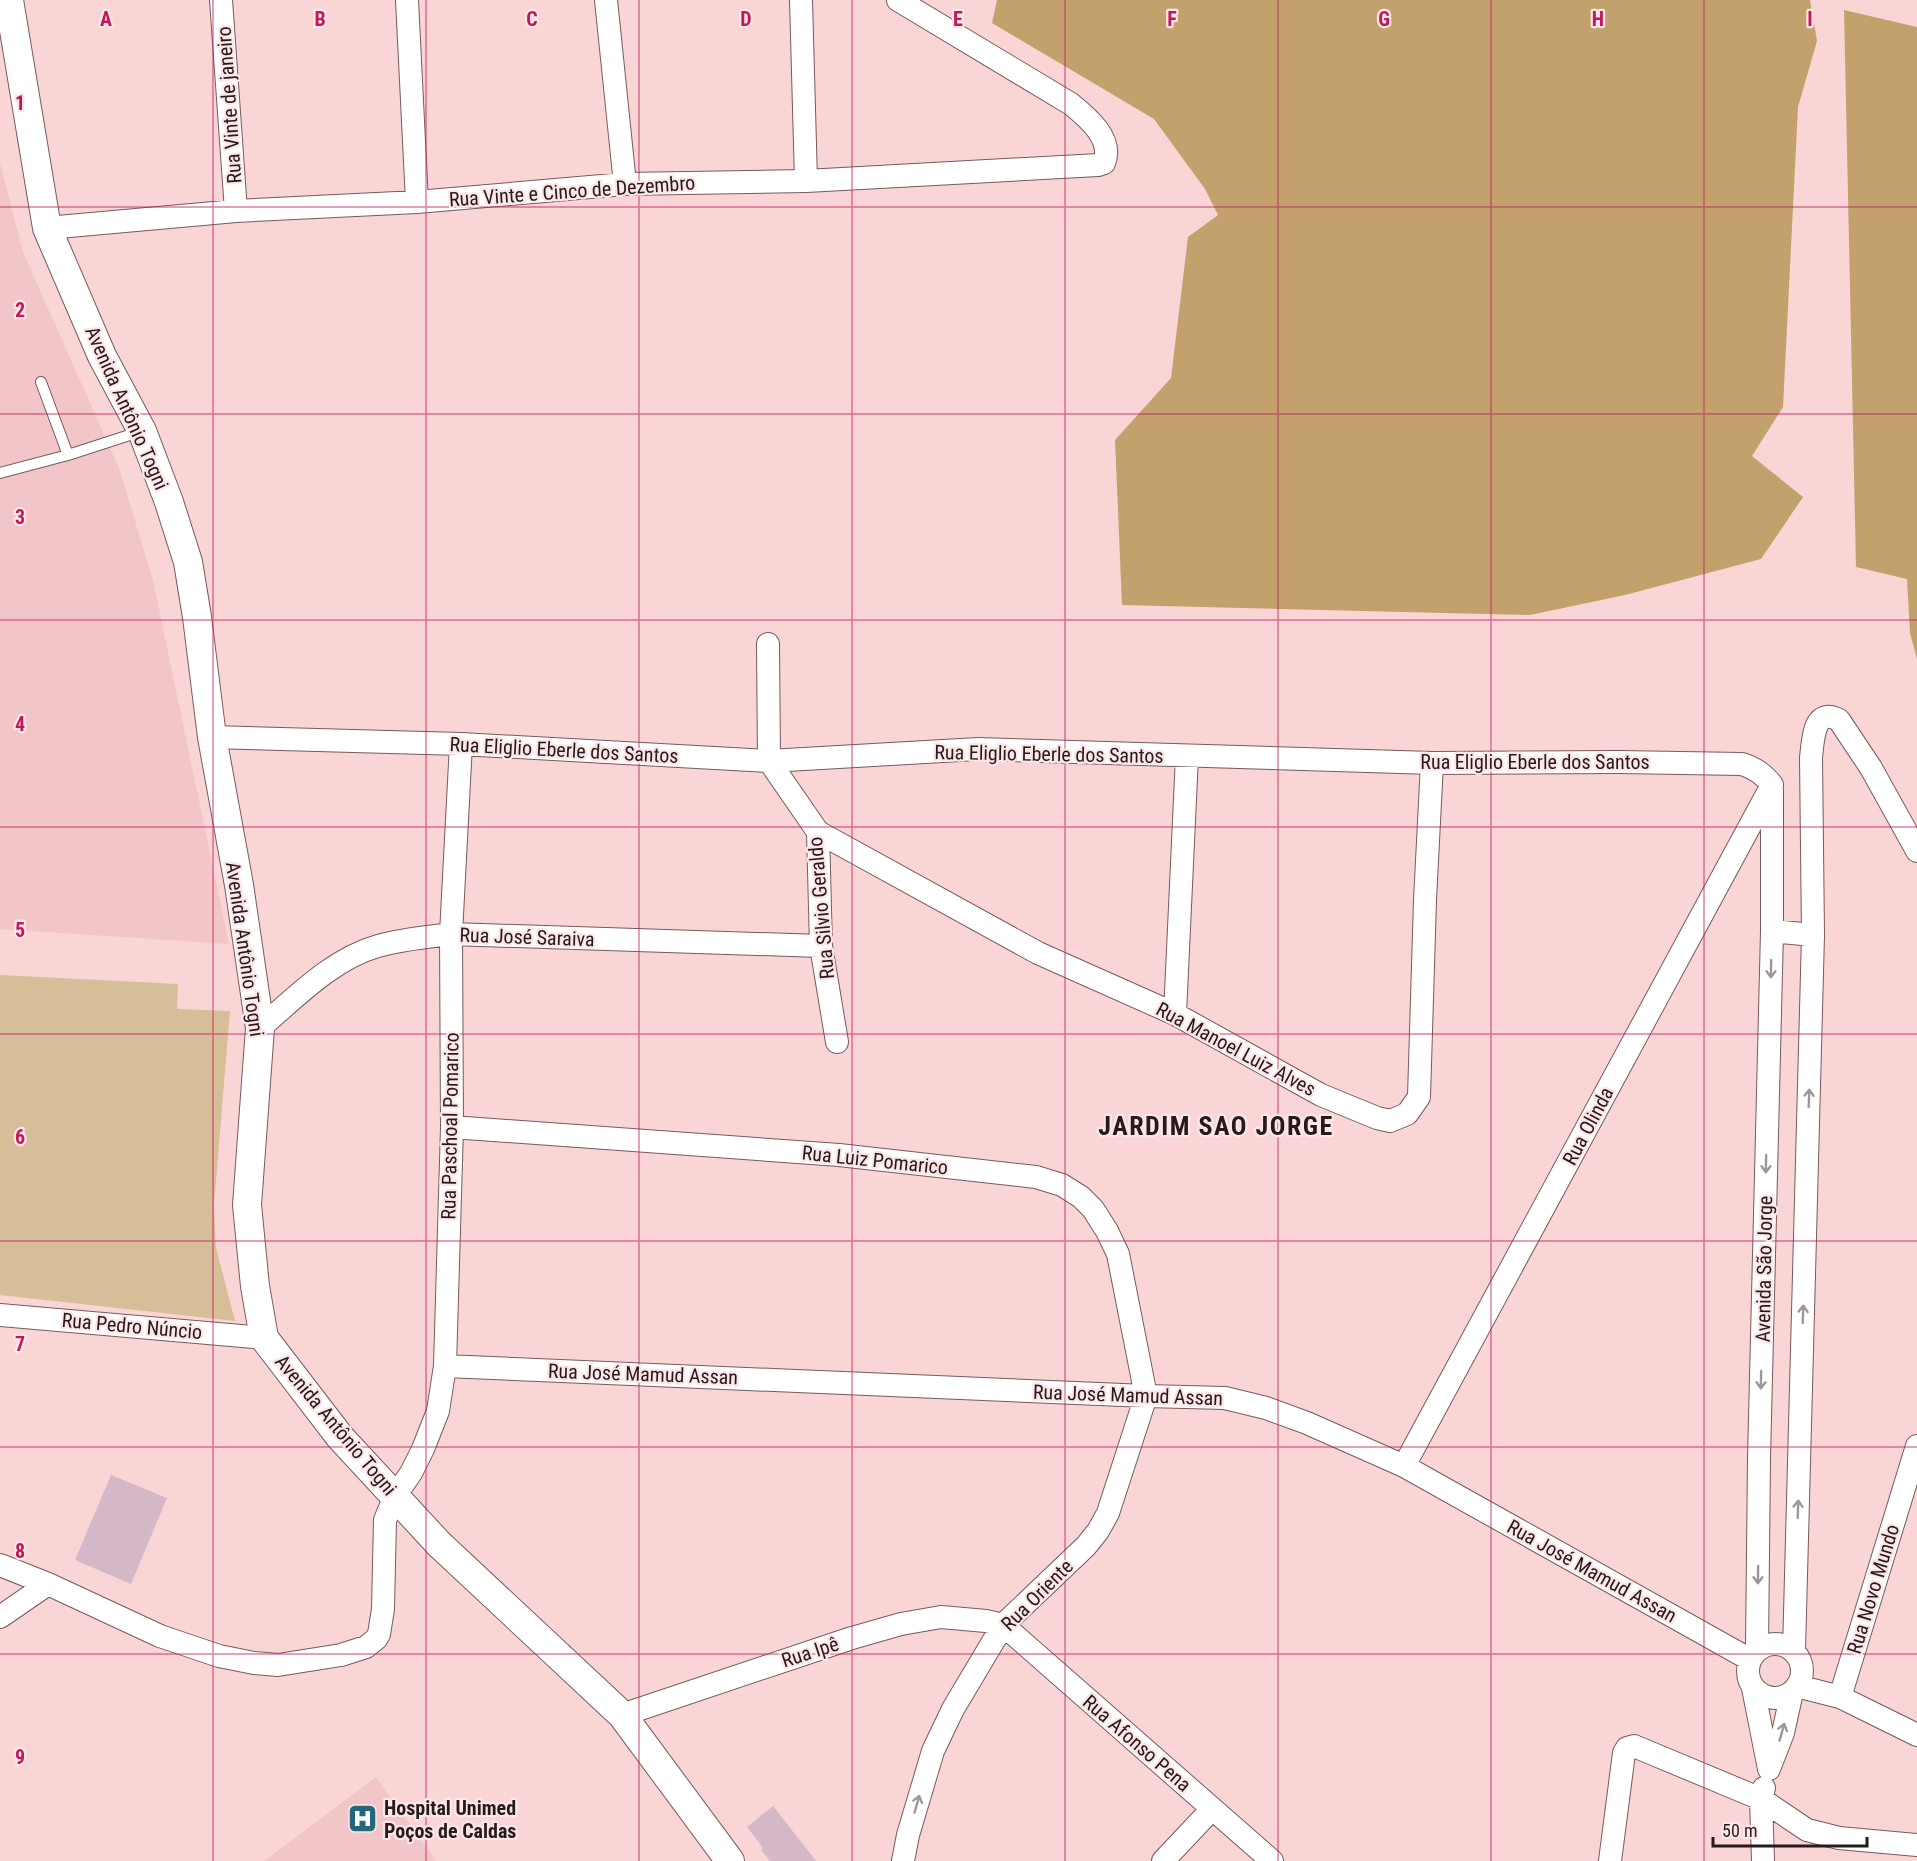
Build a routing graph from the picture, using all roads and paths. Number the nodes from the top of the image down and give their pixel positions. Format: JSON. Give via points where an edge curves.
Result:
{"nodes":[{"id":1,"x":9,"y":0,"type":"edge"},
{"id":2,"x":221,"y":0,"type":"edge"},
{"id":3,"x":407,"y":0,"type":"edge"},
{"id":4,"x":606,"y":0,"type":"edge"},
{"id":5,"x":801,"y":0,"type":"edge"},
{"id":6,"x":898,"y":0,"type":"edge"},
{"id":7,"x":807,"y":181,"type":"junction"},
{"id":8,"x":625,"y":184,"type":"junction"},
{"id":9,"x":417,"y":202,"type":"junction"},
{"id":10,"x":236,"y":211,"type":"junction"},
{"id":11,"x":47,"y":228,"type":"junction"},
{"id":12,"x":41,"y":382,"type":"dead end"},
{"id":13,"x":142,"y":431,"type":"junction"},
{"id":14,"x":68,"y":455,"type":"junction"},
{"id":15,"x":0,"y":473,"type":"edge"},
{"id":16,"x":768,"y":644,"type":"dead end"},
{"id":17,"x":212,"y":737,"type":"junction"},
{"id":18,"x":461,"y":744,"type":"junction"},
{"id":19,"x":1187,"y":756,"type":"junction"},
{"id":20,"x":769,"y":761,"type":"junction"},
{"id":21,"x":1432,"y":763,"type":"junction"},
{"id":22,"x":1772,"y":785,"type":"junction"},
{"id":23,"x":818,"y":832,"type":"junction"},
{"id":24,"x":1917,"y":851,"type":"edge"},
{"id":25,"x":1772,"y":931,"type":"junction"},
{"id":26,"x":451,"y":934,"type":"junction"},
{"id":27,"x":1813,"y":935,"type":"junction"},
{"id":28,"x":821,"y":946,"type":"junction"},
{"id":29,"x":1175,"y":1014,"type":"junction"},
{"id":30,"x":260,"y":1028,"type":"junction"},
{"id":31,"x":837,"y":1042,"type":"dead end"},
{"id":32,"x":452,"y":1127,"type":"junction"},
{"id":33,"x":0,"y":1315,"type":"edge"},
{"id":34,"x":264,"y":1338,"type":"junction"},
{"id":35,"x":445,"y":1366,"type":"junction"},
{"id":36,"x":1146,"y":1396,"type":"junction"},
{"id":37,"x":1917,"y":1446,"type":"edge"},
{"id":38,"x":1404,"y":1466,"type":"junction"},
{"id":39,"x":395,"y":1496,"type":"junction"},
{"id":40,"x":0,"y":1565,"type":"edge"},
{"id":41,"x":48,"y":1584,"type":"junction"},
{"id":42,"x":0,"y":1617,"type":"edge"},
{"id":43,"x":1003,"y":1625,"type":"junction"},
{"id":44,"x":1794,"y":1651,"type":"junction"},
{"id":45,"x":1753,"y":1654,"type":"junction"},
{"id":46,"x":1753,"y":1688,"type":"junction"},
{"id":47,"x":1794,"y":1689,"type":"junction"},
{"id":48,"x":1840,"y":1697,"type":"junction"},
{"id":49,"x":622,"y":1715,"type":"junction"},
{"id":50,"x":1917,"y":1735,"type":"edge"},
{"id":51,"x":1769,"y":1769,"type":"junction"},
{"id":52,"x":1761,"y":1799,"type":"junction"},
{"id":53,"x":1212,"y":1809,"type":"junction"},
{"id":54,"x":1917,"y":1845,"type":"edge"},
{"id":55,"x":730,"y":1861,"type":"edge"},
{"id":56,"x":903,"y":1861,"type":"edge"},
{"id":57,"x":1163,"y":1861,"type":"edge"},
{"id":58,"x":1272,"y":1861,"type":"edge"},
{"id":59,"x":1610,"y":1861,"type":"edge"},
{"id":60,"x":1763,"y":1861,"type":"edge"}],
"edges":[{"from":1,"to":11,"type":"street","name":"Avenida Antônio Togni"},
{"from":2,"to":10,"type":"street","name":"Rua Vinte de janeiro"},
{"from":3,"to":9,"type":"street"},
{"from":4,"to":8,"type":"street"},
{"from":5,"to":7,"type":"street"},
{"from":6,"to":7,"type":"street","name":"Rua Vinte e Cinco de Dezembro","via":[[1079,110],[1098,130],[1106,160],[1098,165]]},
{"from":7,"to":8,"type":"street","name":"Rua Vinte e Cinco de Dezembro"},
{"from":8,"to":9,"type":"street","name":"Rua Vinte e Cinco de Dezembro"},
{"from":9,"to":10,"type":"street","name":"Rua Vinte e Cinco de Dezembro"},
{"from":10,"to":11,"type":"street","name":"Rua Vinte e Cinco de Dezembro"},
{"from":11,"to":13,"type":"street","name":"Avenida Antônio Togni","via":[[102,356]]},
{"from":12,"to":14,"type":"lane"},
{"from":13,"to":14,"type":"lane"},
{"from":13,"to":17,"type":"street","name":"Avenida Antônio Togni","via":[[188,562]]},
{"from":14,"to":15,"type":"lane"},
{"from":16,"to":20,"type":"street"},
{"from":17,"to":18,"type":"street","name":"Rua Eliglio Eberle dos Santos"},
{"from":17,"to":30,"type":"street","name":"Avenida Antônio Togni"},
{"from":18,"to":20,"type":"street","name":"Rua Eliglio Eberle dos Santos"},
{"from":18,"to":26,"type":"street","name":"Rua Paschoal Pomarico"},
{"from":19,"to":20,"type":"street","name":"Rua Eliglio Eberle dos Santos","via":[[978,749]]},
{"from":19,"to":21,"type":"street","name":"Rua Eliglio Eberle dos Santos"},
{"from":19,"to":29,"type":"street"},
{"from":20,"to":23,"type":"street","name":"Rua Silvio Geraldo"},
{"from":21,"to":22,"type":"street","name":"Rua Eliglio Eberle dos Santos","via":[[1742,764],[1755,769]]},
{"from":21,"to":29,"type":"street","name":"Rua Manoel Luiz Alves","via":[[1419,1097],[1407,1114],[1390,1121],[1321,1095]]},
{"from":22,"to":25,"type":"street","name":"Avenida São Jorge"},
{"from":22,"to":38,"type":"street","name":"Rua Olinda"},
{"from":23,"to":28,"type":"street","name":"Rua Silvio Geraldo"},
{"from":23,"to":29,"type":"street","name":"Rua Manoel Luiz Alves","via":[[1038,953]]},
{"from":24,"to":27,"type":"street","name":"Avenida São Jorge","via":[[1839,720],[1822,717],[1813,738],[1811,758]]},
{"from":25,"to":27,"type":"street"},
{"from":25,"to":45,"type":"street","name":"Avenida São Jorge","one_way":true},
{"from":26,"to":28,"type":"street","name":"Rua José Saraiva"},
{"from":26,"to":30,"type":"street","name":"Rua José Saraiva","via":[[406,939],[353,956]]},
{"from":26,"to":32,"type":"street","name":"Rua Paschoal Pomarico"},
{"from":44,"to":27,"type":"street","name":"Avenida São Jorge","one_way":true},
{"from":28,"to":31,"type":"street","name":"Rua Silvio Geraldo"},
{"from":30,"to":34,"type":"street","name":"Avenida Antônio Togni","via":[[247,1205]]},
{"from":32,"to":35,"type":"street","name":"Rua Paschoal Pomarico"},
{"from":32,"to":36,"type":"street","name":"Rua Luiz Pomarico","via":[[838,1155],[1036,1177],[1062,1185],[1093,1209],[1118,1254]]},
{"from":33,"to":34,"type":"street","name":"Rua Pedro Núncio"},
{"from":34,"to":39,"type":"street","name":"Avenida Antônio Togni","via":[[340,1437]]},
{"from":35,"to":36,"type":"street","name":"Rua José Mamud Assan"},
{"from":35,"to":39,"type":"street","name":"Rua Paschoal Pomarico","via":[[438,1411],[411,1473]]},
{"from":36,"to":38,"type":"street","name":"Rua José Mamud Assan","via":[[1225,1398],[1266,1408]]},
{"from":36,"to":43,"type":"street","name":"Rua Oriente","via":[[1108,1513],[1098,1531]]},
{"from":37,"to":48,"type":"street","name":"Rua Novo Mundo"},
{"from":38,"to":45,"type":"street","name":"Rua José Mamud Assan"},
{"from":39,"to":41,"type":"street","name":"Rua Paschoal Pomarico","via":[[385,1520],[379,1634],[366,1647],[341,1655],[278,1665],[219,1656],[160,1636]]},
{"from":39,"to":49,"type":"street","name":"Avenida Antônio Togni","via":[[440,1544]]},
{"from":40,"to":41,"type":"street","name":"Rua Paschoal Pomarico"},
{"from":41,"to":42,"type":"street"},
{"from":43,"to":49,"type":"street","name":"Rua Ipê","via":[[941,1617],[902,1624]]},
{"from":43,"to":53,"type":"street","name":"Rua Afonso Pena"},
{"from":56,"to":43,"type":"street","name":"Rua Oriente","one_way":true,"via":[[933,1751]]},
{"from":44,"to":45,"type":"street","via":[[1770,1644]]},
{"from":44,"to":47,"type":"street","name":"Avenida São Jorge","via":[[1802,1672]]},
{"from":45,"to":46,"type":"street","name":"Avenida São Jorge","via":[[1748,1674]]},
{"from":46,"to":47,"type":"street","via":[[1776,1698]]},
{"from":46,"to":51,"type":"street","name":"Avenida São Jorge"},
{"from":47,"to":48,"type":"street"},
{"from":51,"to":47,"type":"street","name":"Avenida São Jorge","one_way":true},
{"from":48,"to":50,"type":"street"},
{"from":49,"to":55,"type":"street","name":"Avenida Antônio Togni"},
{"from":51,"to":52,"type":"street"},
{"from":52,"to":54,"type":"street","via":[[1807,1830],[1826,1836]]},
{"from":52,"to":59,"type":"street","via":[[1634,1746],[1627,1748]]},
{"from":52,"to":60,"type":"street"},
{"from":53,"to":57,"type":"street"},
{"from":53,"to":58,"type":"street","name":"Rua Afonso Pena"}]}
